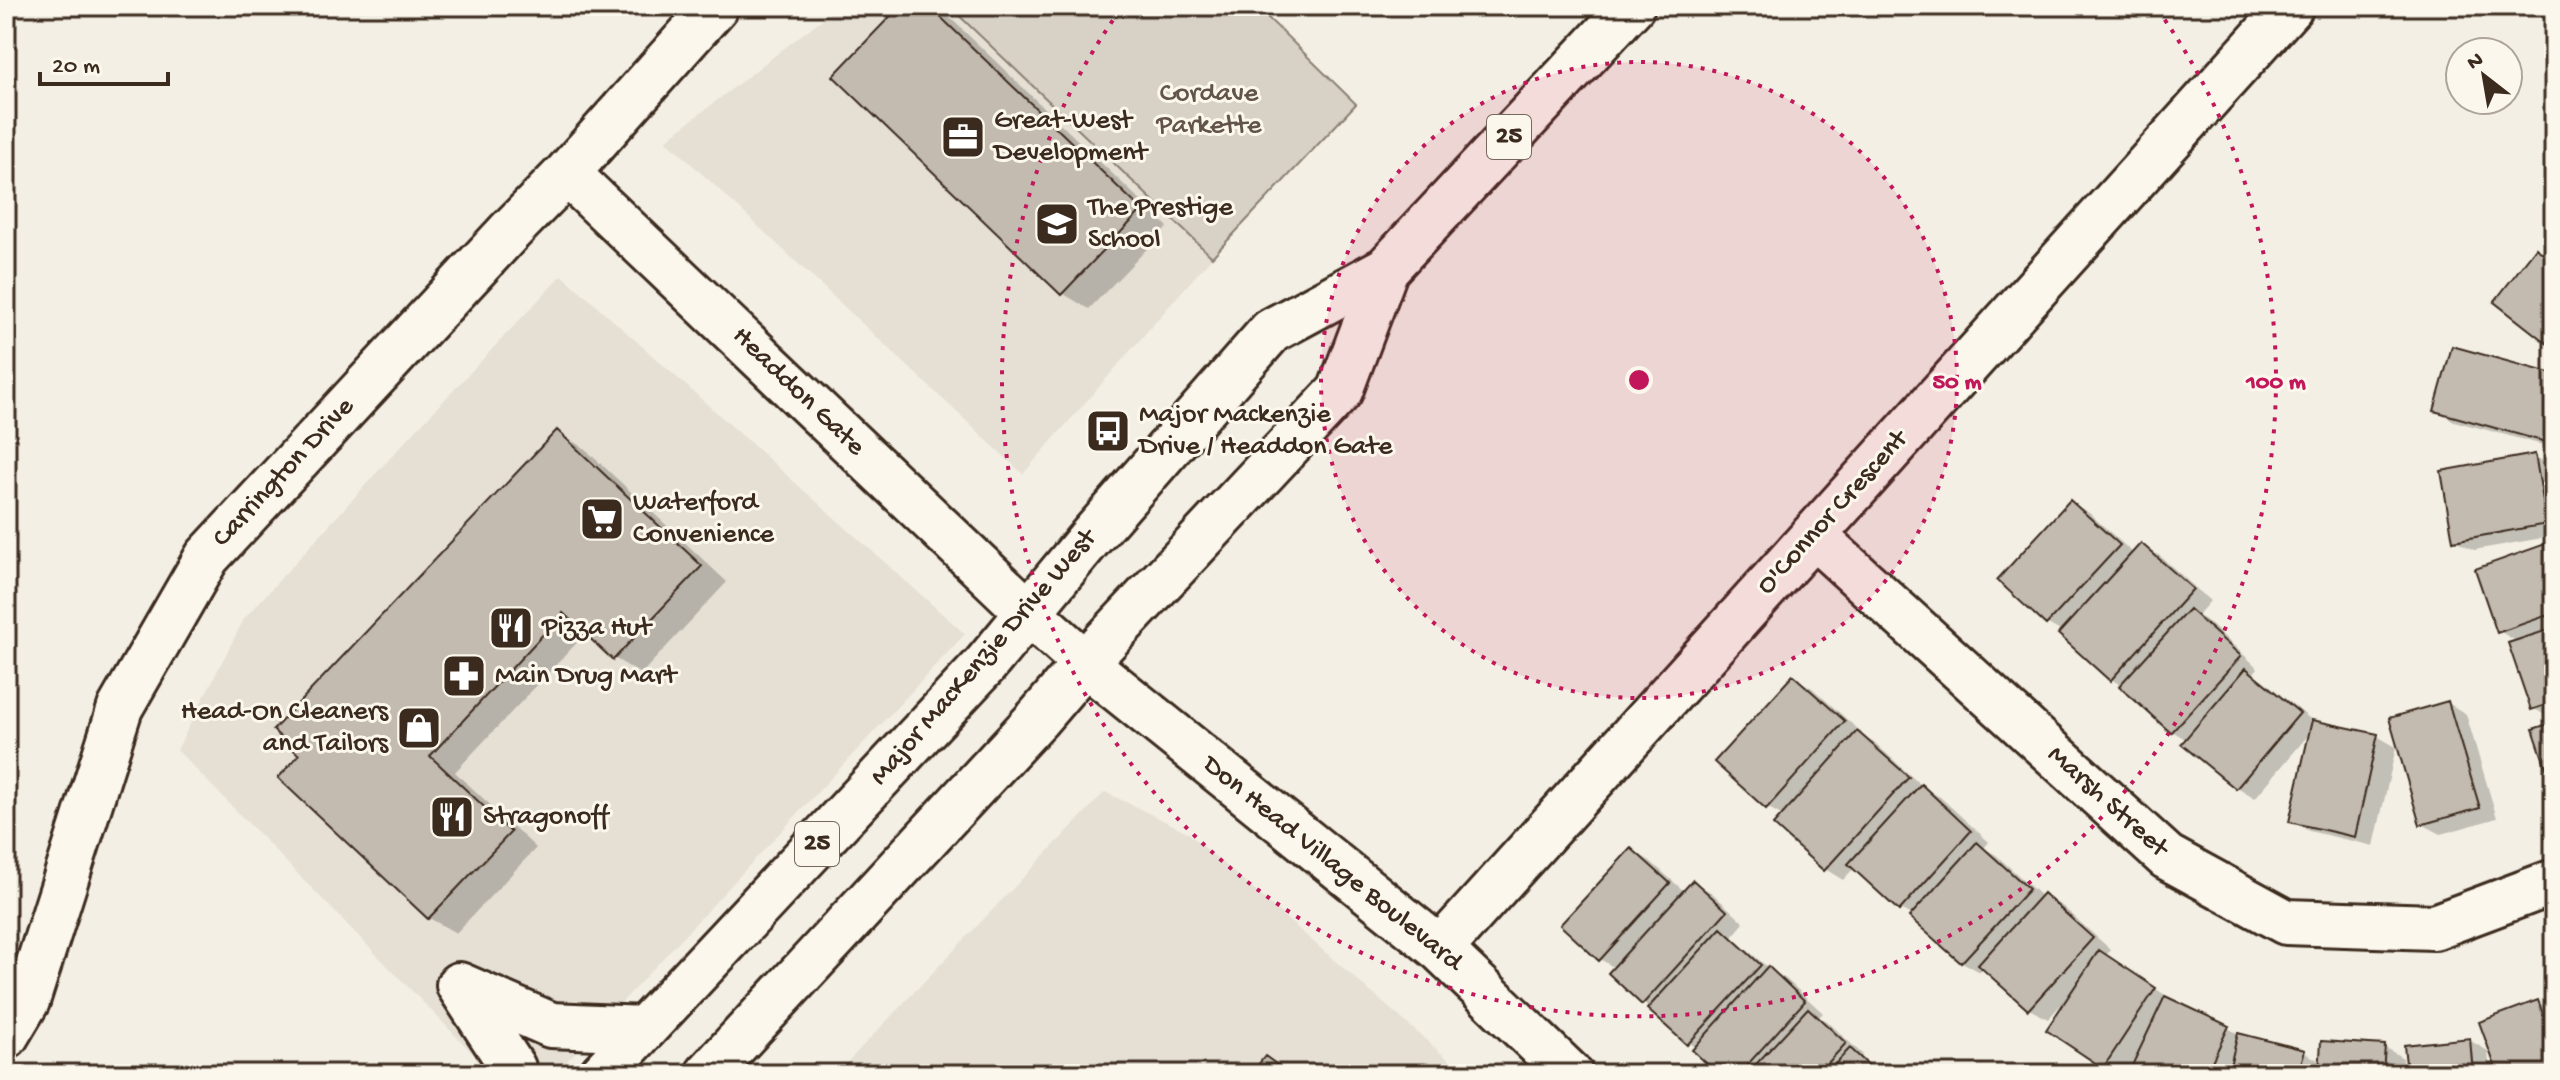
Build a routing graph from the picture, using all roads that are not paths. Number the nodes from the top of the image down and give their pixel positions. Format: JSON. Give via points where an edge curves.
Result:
{"nodes":[{"id":1,"x":716,"y":6,"type":"edge"},
{"id":2,"x":1632,"y":6,"type":"edge"},
{"id":3,"x":2291,"y":6,"type":"edge"},
{"id":4,"x":567,"y":173,"type":"junction"},
{"id":5,"x":1386,"y":269,"type":"junction"},
{"id":6,"x":1813,"y":535,"type":"junction"},
{"id":7,"x":1028,"y":612,"type":"junction"},
{"id":8,"x":1085,"y":663,"type":"junction"},
{"id":9,"x":2554,"y":882,"type":"edge"},
{"id":10,"x":1440,"y":949,"type":"junction"},
{"id":11,"x":644,"y":1029,"type":"junction"},
{"id":12,"x":6,"y":1036,"type":"edge"},
{"id":13,"x":513,"y":1074,"type":"edge"},
{"id":14,"x":602,"y":1074,"type":"edge"},
{"id":15,"x":708,"y":1074,"type":"edge"},
{"id":16,"x":1570,"y":1074,"type":"edge"}],
"edges":[{"from":1,"to":4,"type":"street","name":"Carrington Drive"},
{"from":2,"to":5,"type":"street","name":"Major MacKenzie Drive West","number":"25"},
{"from":3,"to":6,"type":"street","name":"O'Connor Crescent"},
{"from":4,"to":7,"type":"street","name":"Headdon Gate"},
{"from":4,"to":12,"type":"street","name":"Carrington Drive","via":[[207,557],[120,708],[27,1001]]},
{"from":5,"to":7,"type":"street","name":"Major MacKenzie Drive West","number":"25","via":[[1271,331]]},
{"from":5,"to":8,"type":"street","name":"Major MacKenzie Drive West","number":"25","via":[[1340,391]]},
{"from":6,"to":9,"type":"street","name":"Marsh Street","via":[[2167,857],[2286,922],[2434,927]]},
{"from":6,"to":10,"type":"street","name":"O'Connor Crescent"},
{"from":7,"to":8,"type":"street","name":"Headdon Gate"},
{"from":7,"to":11,"type":"street","name":"Major MacKenzie Drive West","number":"25","via":[[985,665]]},
{"from":8,"to":10,"type":"street","name":"Don Head Village Boulevard"},
{"from":8,"to":15,"type":"street","name":"Major MacKenzie Drive West","number":"25"},
{"from":10,"to":16,"type":"street","name":"Don Head Village Boulevard"},
{"from":11,"to":13,"type":"street","via":[[551,1025],[459,985]]},
{"from":11,"to":14,"type":"street","name":"Major MacKenzie Drive West","number":"25"}]}
